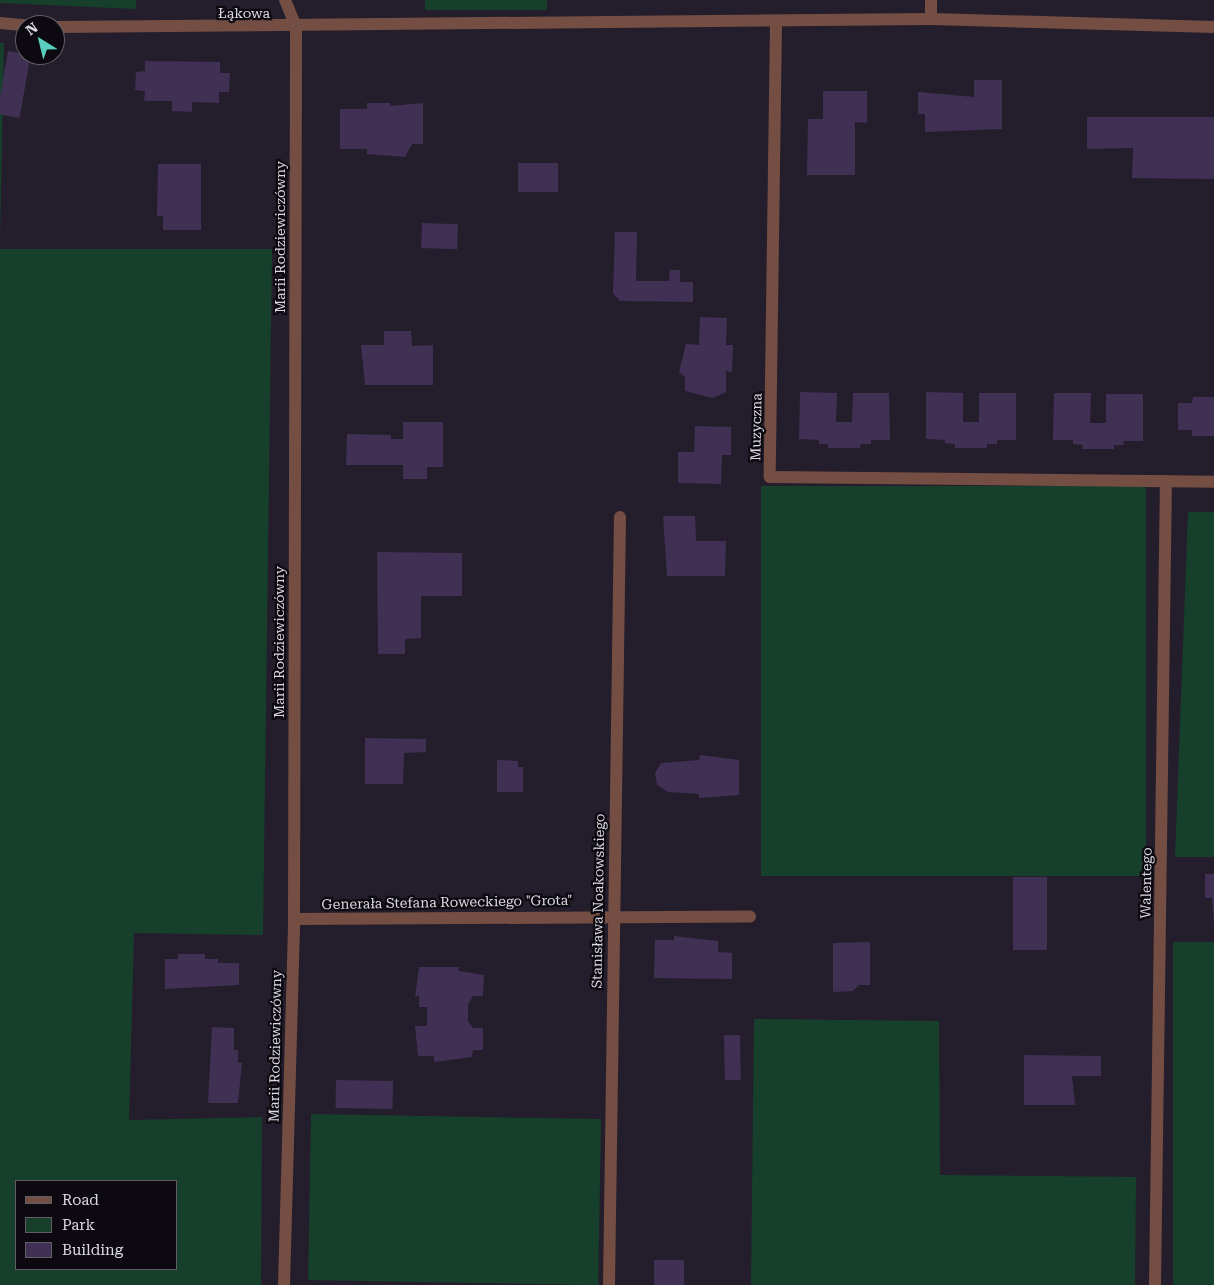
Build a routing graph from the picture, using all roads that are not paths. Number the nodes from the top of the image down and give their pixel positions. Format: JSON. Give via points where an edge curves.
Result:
{"nodes":[{"id":1,"x":285,"y":0,"type":"edge"},
{"id":2,"x":931,"y":0,"type":"edge"},
{"id":3,"x":931,"y":19,"type":"junction"},
{"id":4,"x":776,"y":23,"type":"junction"},
{"id":5,"x":0,"y":24,"type":"edge"},
{"id":6,"x":15,"y":25,"type":"edge"},
{"id":7,"x":1214,"y":26,"type":"edge"},
{"id":8,"x":65,"y":27,"type":"edge"},
{"id":9,"x":296,"y":27,"type":"junction"},
{"id":10,"x":1166,"y":481,"type":"junction"},
{"id":11,"x":1214,"y":482,"type":"edge"},
{"id":12,"x":620,"y":517,"type":"dead end"},
{"id":13,"x":612,"y":914,"type":"junction"},
{"id":14,"x":750,"y":917,"type":"dead end"},
{"id":15,"x":294,"y":919,"type":"junction"},
{"id":16,"x":284,"y":1285,"type":"edge"},
{"id":17,"x":609,"y":1285,"type":"edge"},
{"id":18,"x":1155,"y":1285,"type":"edge"}],
"edges":[{"from":1,"to":9,"type":"street","name":"Marii Rodziewiczówny"},
{"from":2,"to":3,"type":"street"},
{"from":3,"to":4,"type":"street","name":"Łąkowa"},
{"from":3,"to":7,"type":"street","name":"Łąkowa"},
{"from":4,"to":9,"type":"street","name":"Łąkowa"},
{"from":4,"to":10,"type":"street","name":"Muzyczna","via":[[770,477]]},
{"from":5,"to":6,"type":"street"},
{"from":8,"to":9,"type":"street","name":"Łąkowa"},
{"from":9,"to":15,"type":"street","name":"Marii Rodziewiczówny"},
{"from":10,"to":11,"type":"street","name":"Muzyczna"},
{"from":10,"to":18,"type":"street","name":"Walentego"},
{"from":12,"to":13,"type":"street","name":"Stanisława Noakowskiego"},
{"from":13,"to":14,"type":"street","name":"Generała Stefana Roweckiego \"Grota\""},
{"from":13,"to":15,"type":"street","name":"Generała Stefana Roweckiego \"Grota\""},
{"from":13,"to":17,"type":"street","name":"Stanisława Noakowskiego"},
{"from":15,"to":16,"type":"street","name":"Marii Rodziewiczówny"}]}
